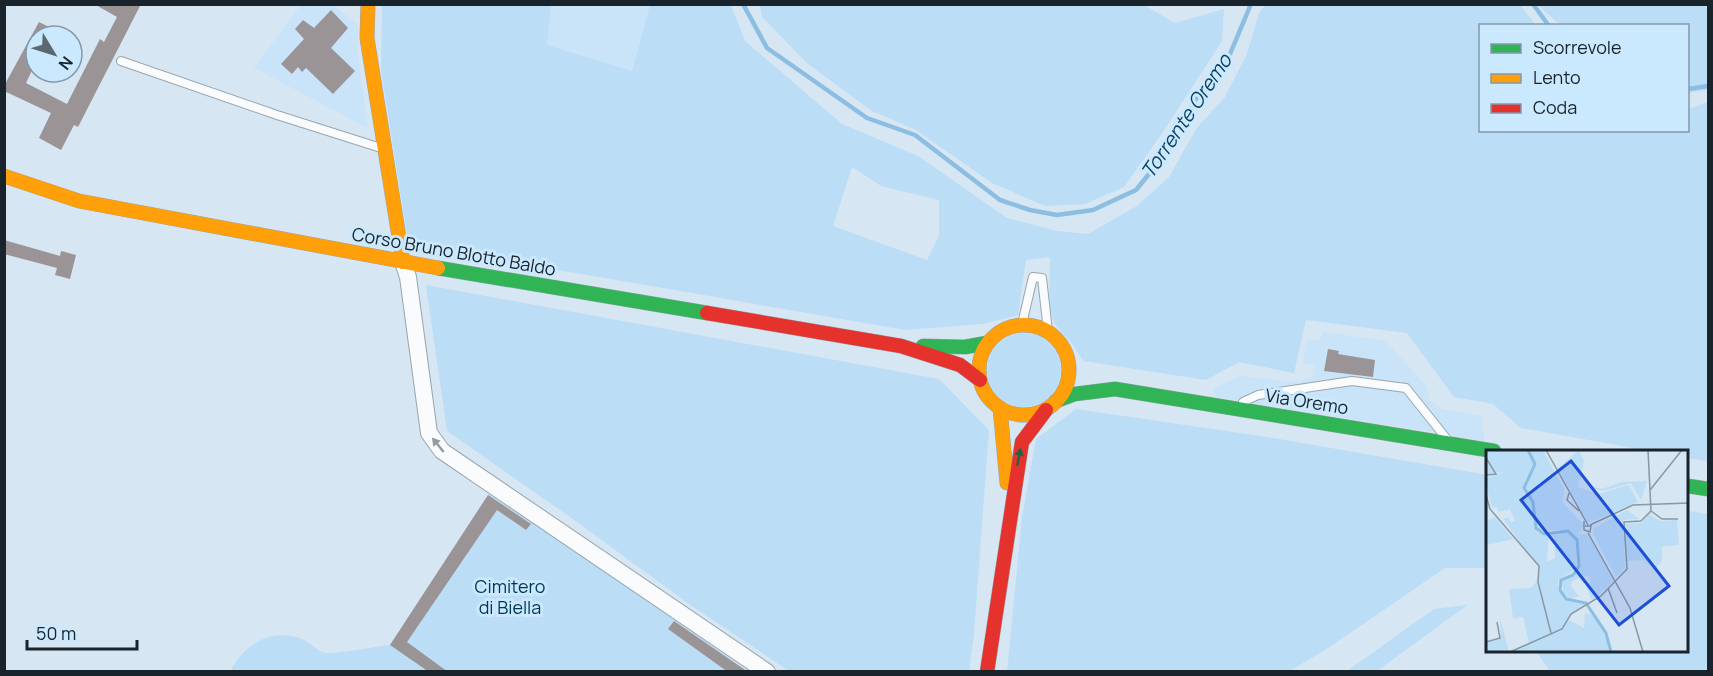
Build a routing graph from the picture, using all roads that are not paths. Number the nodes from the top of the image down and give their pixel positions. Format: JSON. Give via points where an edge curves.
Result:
{"nodes":[{"id":1,"x":368,"y":4,"type":"edge"},
{"id":2,"x":121,"y":61,"type":"dead end"},
{"id":3,"x":384,"y":149,"type":"junction"},
{"id":4,"x":4,"y":176,"type":"edge"},
{"id":5,"x":403,"y":262,"type":"junction"},
{"id":6,"x":1022,"y":324,"type":"junction"},
{"id":7,"x":1048,"y":331,"type":"junction"},
{"id":8,"x":987,"y":343,"type":"junction"},
{"id":9,"x":901,"y":346,"type":"junction"},
{"id":10,"x":980,"y":380,"type":"junction"},
{"id":11,"x":1098,"y":380,"type":"dead end"},
{"id":12,"x":1115,"y":389,"type":"junction"},
{"id":13,"x":1051,"y":405,"type":"junction"},
{"id":14,"x":1234,"y":407,"type":"junction"},
{"id":15,"x":1000,"y":408,"type":"junction"},
{"id":16,"x":1449,"y":443,"type":"junction"},
{"id":17,"x":1488,"y":450,"type":"edge"},
{"id":18,"x":1689,"y":486,"type":"edge"},
{"id":19,"x":1708,"y":489,"type":"edge"},
{"id":20,"x":1010,"y":512,"type":"junction"},
{"id":21,"x":767,"y":672,"type":"edge"},
{"id":22,"x":987,"y":672,"type":"edge"}],
"edges":[{"from":1,"to":3,"type":"main road","via":[[367,38]]},
{"from":2,"to":3,"type":"lane"},
{"from":3,"to":5,"type":"main road"},
{"from":4,"to":5,"type":"main road","name":"Corso Bruno Blotto Baldo","via":[[80,201]]},
{"from":5,"to":9,"type":"main road","name":"Corso Bruno Blotto Baldo"},
{"from":21,"to":5,"type":"street","one_way":true,"via":[[441,451],[429,433]]},
{"from":6,"to":7,"type":"main road"},
{"from":6,"to":7,"type":"lane","via":[[1033,277],[1042,278]]},
{"from":6,"to":8,"type":"main road","via":[[1002,330]]},
{"from":7,"to":13,"type":"main road","via":[[1058,339],[1074,366]]},
{"from":8,"to":9,"type":"main road","name":"Corso Bruno Blotto Baldo","via":[[965,347]]},
{"from":8,"to":10,"type":"main road","via":[[980,361]]},
{"from":9,"to":10,"type":"main road","name":"Corso Bruno Blotto Baldo","via":[[960,365]]},
{"from":10,"to":15,"type":"main road","via":[[991,401]]},
{"from":11,"to":12,"type":"main road","name":"Via Oremo"},
{"from":12,"to":13,"type":"main road","name":"Via Oremo","via":[[1075,394]]},
{"from":12,"to":14,"type":"main road","name":"Via Oremo"},
{"from":13,"to":15,"type":"main road","via":[[1022,415]]},
{"from":20,"to":13,"type":"main road","one_way":true,"via":[[1022,442]]},
{"from":14,"to":16,"type":"main road","name":"Via Oremo"},
{"from":14,"to":16,"type":"lane","via":[[1258,395],[1352,381],[1406,388]]},
{"from":15,"to":20,"type":"main road"},
{"from":16,"to":17,"type":"main road","name":"Via Oremo"},
{"from":18,"to":19,"type":"main road"},
{"from":20,"to":22,"type":"main road"}]}
